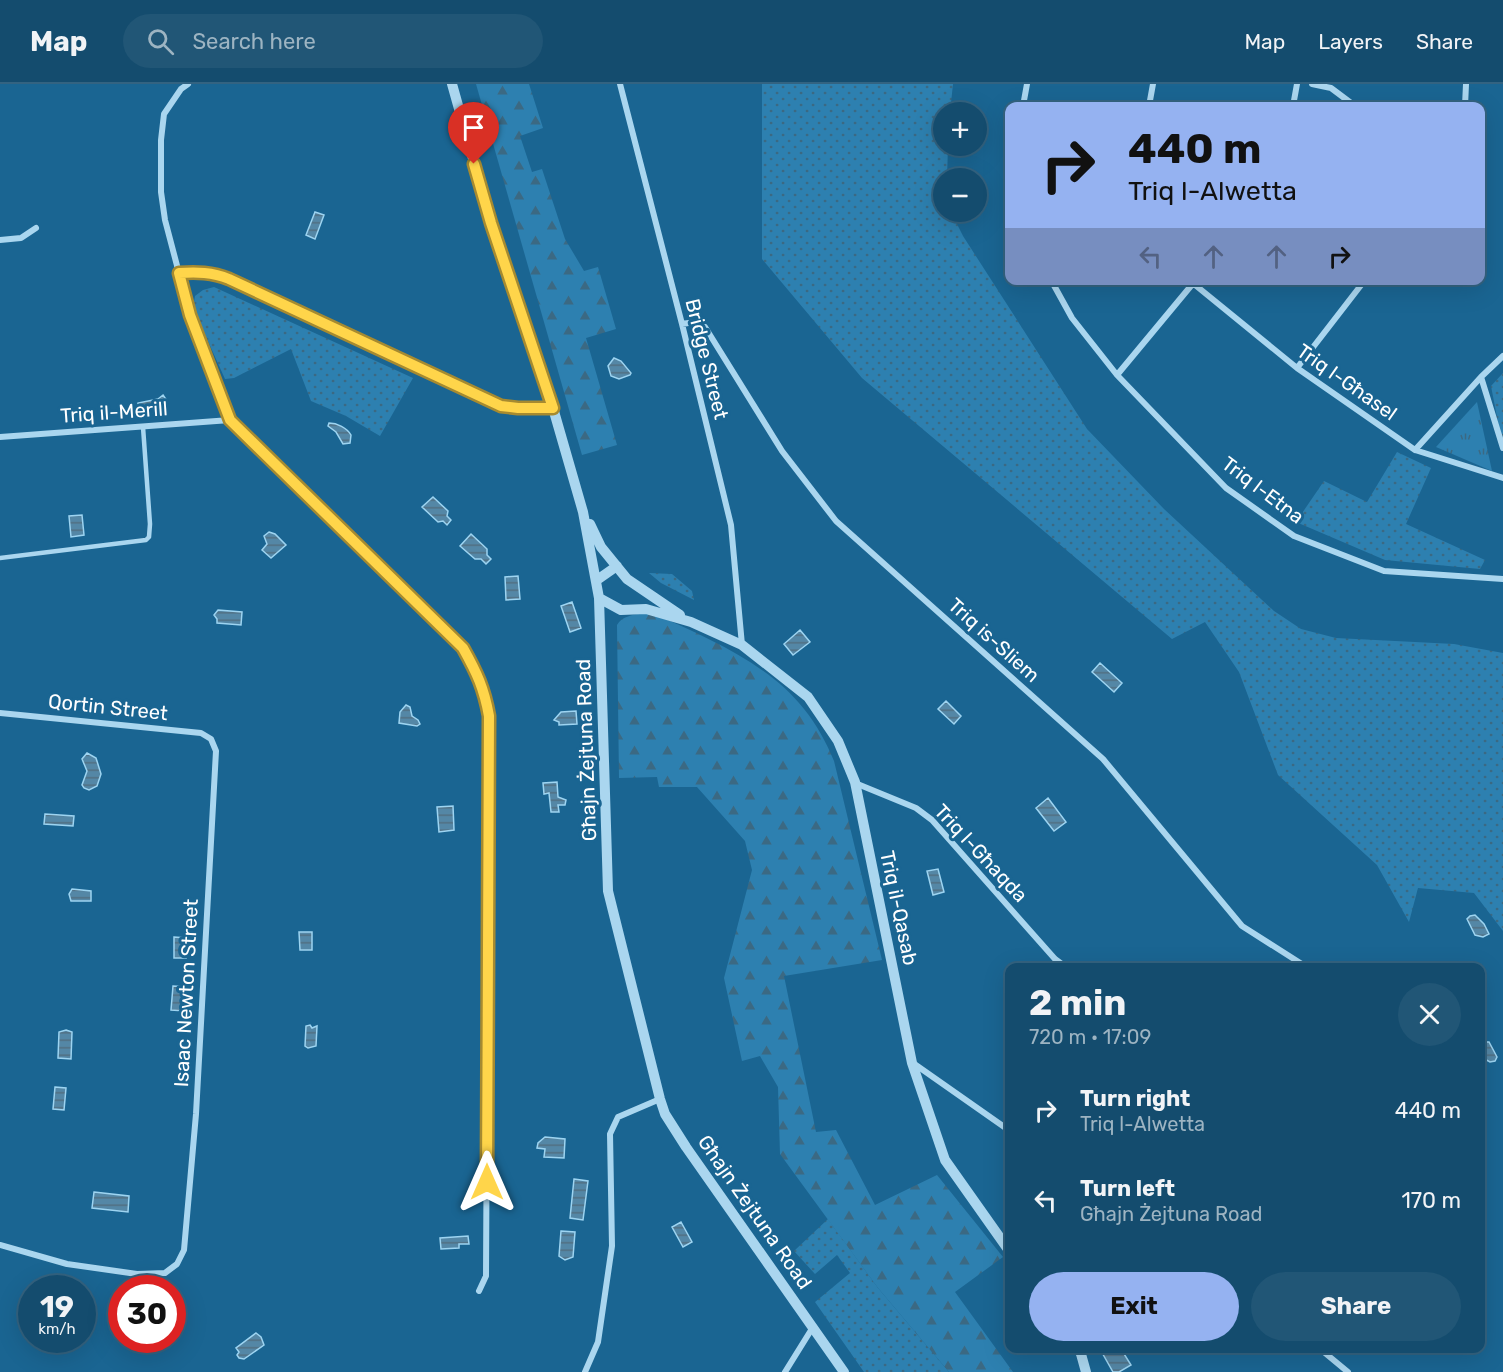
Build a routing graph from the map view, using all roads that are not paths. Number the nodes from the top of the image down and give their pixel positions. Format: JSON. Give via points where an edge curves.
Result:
{"nodes":[{"id":1,"x":188,"y":84,"type":"edge"},
{"id":2,"x":452,"y":84,"type":"edge"},
{"id":3,"x":620,"y":84,"type":"edge"},
{"id":4,"x":1027,"y":84,"type":"edge"},
{"id":5,"x":1153,"y":84,"type":"edge"},
{"id":6,"x":1297,"y":84,"type":"edge"},
{"id":7,"x":1312,"y":84,"type":"edge"},
{"id":8,"x":1466,"y":84,"type":"edge"},
{"id":9,"x":1024,"y":102,"type":"edge"},
{"id":10,"x":1150,"y":102,"type":"edge"},
{"id":11,"x":1294,"y":102,"type":"edge"},
{"id":12,"x":1350,"y":102,"type":"edge"},
{"id":13,"x":1465,"y":102,"type":"edge"},
{"id":14,"x":36,"y":228,"type":"dead end"},
{"id":15,"x":0,"y":240,"type":"edge"},
{"id":16,"x":179,"y":273,"type":"junction"},
{"id":17,"x":1054,"y":285,"type":"edge"},
{"id":18,"x":1190,"y":285,"type":"edge"},
{"id":19,"x":1196,"y":285,"type":"edge"},
{"id":20,"x":1361,"y":285,"type":"edge"},
{"id":21,"x":682,"y":324,"type":"junction"},
{"id":22,"x":1503,"y":356,"type":"edge"},
{"id":23,"x":1297,"y":368,"type":"junction"},
{"id":24,"x":1117,"y":375,"type":"junction"},
{"id":25,"x":1481,"y":378,"type":"junction"},
{"id":26,"x":553,"y":408,"type":"junction"},
{"id":27,"x":230,"y":420,"type":"junction"},
{"id":28,"x":143,"y":427,"type":"junction"},
{"id":29,"x":0,"y":437,"type":"edge"},
{"id":30,"x":1503,"y":448,"type":"edge"},
{"id":31,"x":1415,"y":450,"type":"junction"},
{"id":32,"x":1503,"y":478,"type":"edge"},
{"id":33,"x":583,"y":512,"type":"junction"},
{"id":34,"x":0,"y":558,"type":"edge"},
{"id":35,"x":616,"y":566,"type":"junction"},
{"id":36,"x":1503,"y":579,"type":"edge"},
{"id":37,"x":597,"y":580,"type":"junction"},
{"id":38,"x":599,"y":598,"type":"junction"},
{"id":39,"x":691,"y":622,"type":"junction"},
{"id":40,"x":742,"y":645,"type":"junction"},
{"id":41,"x":0,"y":713,"type":"edge"},
{"id":42,"x":211,"y":739,"type":"joint"},
{"id":43,"x":855,"y":782,"type":"junction"},
{"id":44,"x":1061,"y":963,"type":"edge"},
{"id":45,"x":1300,"y":963,"type":"edge"},
{"id":46,"x":912,"y":1063,"type":"junction"},
{"id":47,"x":660,"y":1099,"type":"junction"},
{"id":48,"x":1005,"y":1128,"type":"edge"},
{"id":49,"x":0,"y":1245,"type":"edge"},
{"id":50,"x":1005,"y":1245,"type":"edge"},
{"id":51,"x":479,"y":1291,"type":"dead end"},
{"id":52,"x":813,"y":1326,"type":"junction"},
{"id":53,"x":1080,"y":1353,"type":"edge"},
{"id":54,"x":1325,"y":1353,"type":"edge"},
{"id":55,"x":585,"y":1372,"type":"edge"},
{"id":56,"x":785,"y":1372,"type":"edge"},
{"id":57,"x":844,"y":1372,"type":"edge"},
{"id":58,"x":1086,"y":1372,"type":"edge"},
{"id":59,"x":1348,"y":1372,"type":"edge"}],
"edges":[{"from":1,"to":16,"type":"street","via":[[164,114],[161,140],[161,192]]},
{"from":2,"to":26,"type":"street","name":"Għajn Żejtuna Road","via":[[491,223]]},
{"from":3,"to":21,"type":"street","name":"Bridge Street"},
{"from":4,"to":9,"type":"street"},
{"from":5,"to":10,"type":"street"},
{"from":6,"to":11,"type":"street"},
{"from":7,"to":12,"type":"street","via":[[1331,88]]},
{"from":8,"to":13,"type":"street"},
{"from":14,"to":15,"type":"street","via":[[21,238]]},
{"from":16,"to":26,"type":"street","via":[[216,273],[501,406]]},
{"from":16,"to":27,"type":"street","via":[[190,315]]},
{"from":17,"to":24,"type":"street","name":"Triq l-Etna","via":[[1072,318]]},
{"from":18,"to":24,"type":"street"},
{"from":19,"to":23,"type":"street","name":"Triq l-Għasel"},
{"from":20,"to":23,"type":"street"},
{"from":21,"to":40,"type":"street","name":"Bridge Street","via":[[731,525]]},
{"from":21,"to":45,"type":"street","name":"Triq is-Sliem","via":[[695,322],[709,332],[782,451],[836,521],[1103,759],[1242,926]]},
{"from":22,"to":25,"type":"street"},
{"from":23,"to":31,"type":"street","name":"Triq l-Għasel"},
{"from":24,"to":36,"type":"street","name":"Triq l-Etna","via":[[1226,488],[1294,536],[1384,571]]},
{"from":25,"to":30,"type":"street"},
{"from":25,"to":31,"type":"street"},
{"from":26,"to":33,"type":"street","name":"Għajn Żejtuna Road"},
{"from":27,"to":28,"type":"street","name":"Triq il-Merill"},
{"from":27,"to":51,"type":"street","via":[[463,648],[485,692],[489,716],[486,1276]]},
{"from":28,"to":29,"type":"street","name":"Triq il-Merill"},
{"from":28,"to":34,"type":"lane","via":[[150,524],[146,540]]},
{"from":31,"to":32,"type":"street","name":"Triq l-Għasel"},
{"from":33,"to":35,"type":"street","name":"Triq il-Qasab"},
{"from":33,"to":37,"type":"street","name":"Għajn Żejtuna Road"},
{"from":35,"to":37,"type":"street"},
{"from":35,"to":39,"type":"street","name":"Triq il-Qasab","via":[[627,579]]},
{"from":37,"to":38,"type":"street","name":"Għajn Żejtuna Road"},
{"from":38,"to":39,"type":"street","name":"Triq il-Qasab","via":[[621,610],[646,609]]},
{"from":38,"to":47,"type":"street","name":"Għajn Żejtuna Road","via":[[608,891]]},
{"from":39,"to":40,"type":"street","name":"Triq il-Qasab"},
{"from":40,"to":43,"type":"street","name":"Triq il-Qasab","via":[[808,697],[838,741]]},
{"from":41,"to":42,"type":"street","name":"Qortin Street","via":[[201,733]]},
{"from":42,"to":49,"type":"street","name":"Isaac Newton Street","via":[[216,763],[196,1114],[184,1250],[177,1264],[165,1273],[137,1274],[67,1264]]},
{"from":43,"to":44,"type":"street","name":"Triq l-Għaqda","via":[[916,808],[932,820]]},
{"from":43,"to":46,"type":"street","name":"Triq il-Qasab"},
{"from":46,"to":48,"type":"street"},
{"from":46,"to":50,"type":"street","name":"Triq il-Qasab","via":[[945,1160]]},
{"from":47,"to":52,"type":"street","name":"Għajn Żejtuna Road","via":[[686,1147]]},
{"from":47,"to":55,"type":"street","via":[[618,1117],[610,1134],[612,1246],[598,1342]]},
{"from":52,"to":56,"type":"street"},
{"from":52,"to":57,"type":"street","name":"Għajn Żejtuna Road"},
{"from":53,"to":58,"type":"street"},
{"from":54,"to":59,"type":"street"}]}
